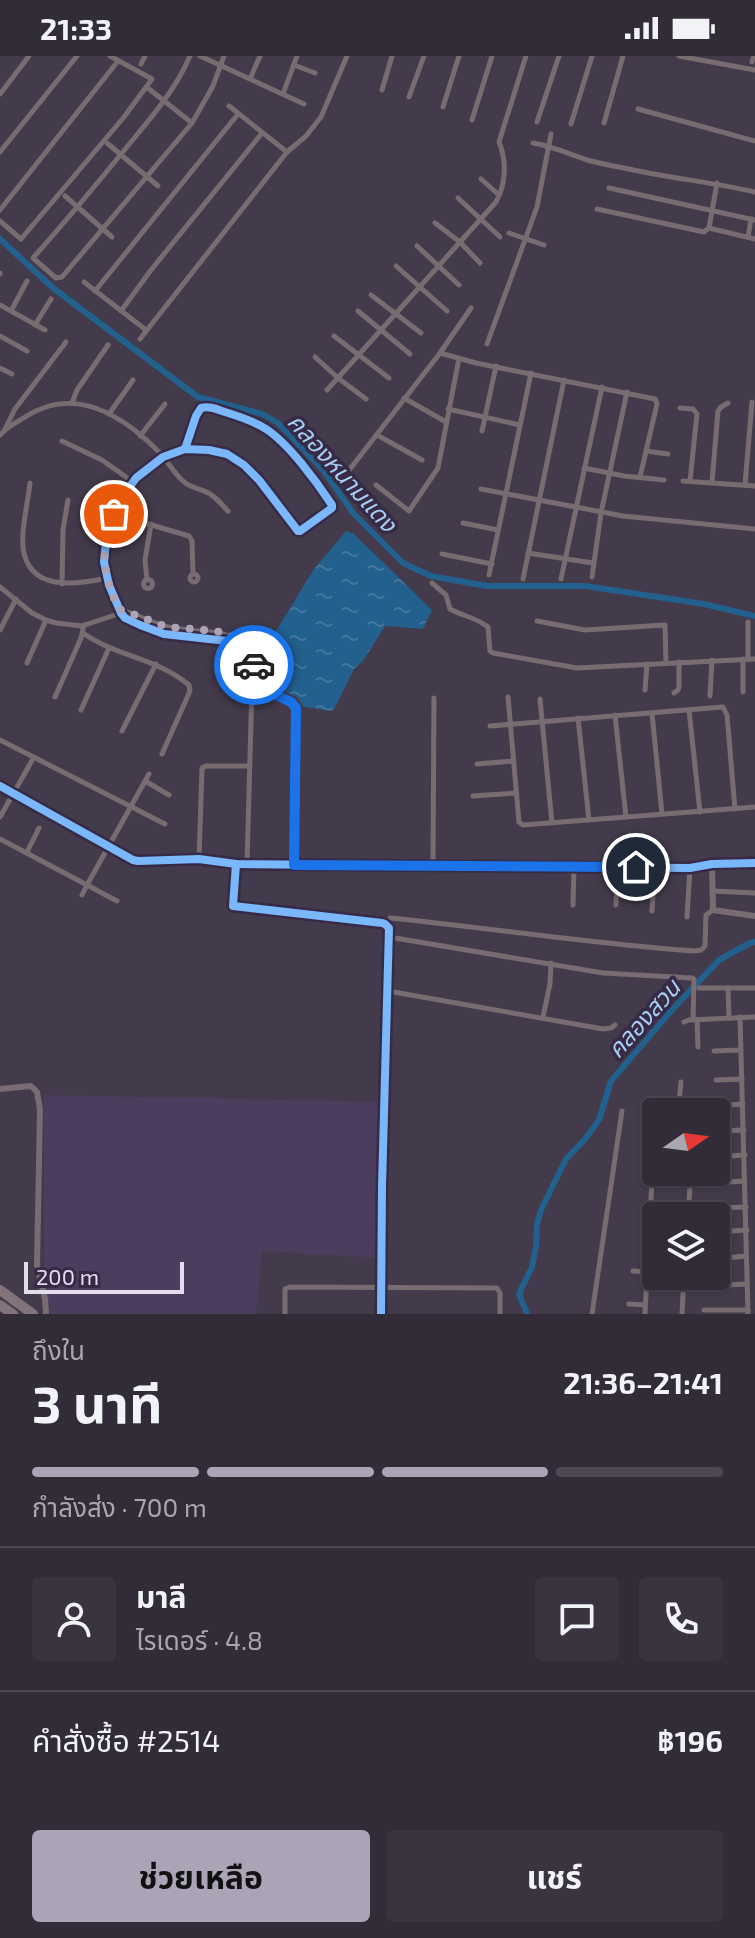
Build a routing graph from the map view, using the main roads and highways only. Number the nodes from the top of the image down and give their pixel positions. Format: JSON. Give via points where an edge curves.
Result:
{"nodes":[{"id":1,"x":0,"y":1290,"type":"edge"},
{"id":2,"x":0,"y":1305,"type":"edge"},
{"id":3,"x":13,"y":1314,"type":"edge"},
{"id":4,"x":33,"y":1314,"type":"edge"}],
"edges":[{"from":1,"to":4,"type":"highway"},
{"from":2,"to":3,"type":"highway"}]}
